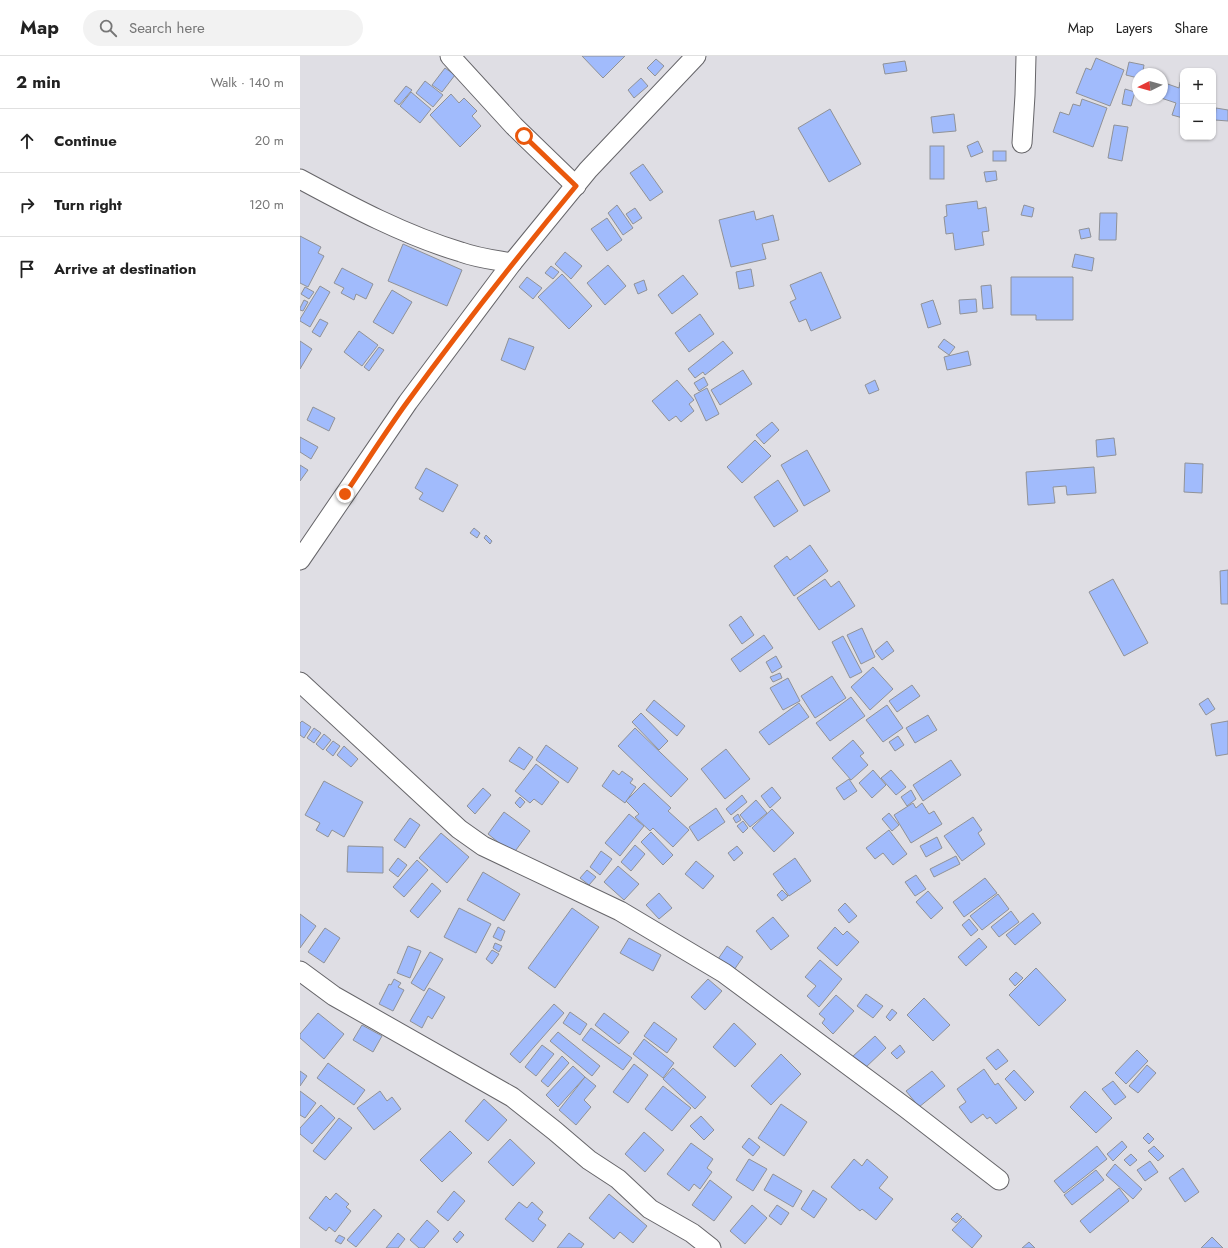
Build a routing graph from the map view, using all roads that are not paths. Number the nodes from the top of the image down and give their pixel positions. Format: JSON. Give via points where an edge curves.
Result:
{"nodes":[{"id":1,"x":450,"y":56,"type":"edge"},
{"id":2,"x":696,"y":56,"type":"edge"},
{"id":3,"x":1026,"y":56,"type":"edge"},
{"id":4,"x":1022,"y":143,"type":"dead end"},
{"id":5,"x":300,"y":179,"type":"edge"},
{"id":6,"x":576,"y":186,"type":"junction"},
{"id":7,"x":512,"y":263,"type":"junction"},
{"id":8,"x":300,"y":560,"type":"edge"},
{"id":9,"x":300,"y":682,"type":"edge"},
{"id":10,"x":300,"y":971,"type":"edge"},
{"id":11,"x":999,"y":1180,"type":"dead end"},
{"id":12,"x":711,"y":1248,"type":"edge"}],
"edges":[{"from":1,"to":6,"type":"street","via":[[514,126]]},
{"from":2,"to":6,"type":"street","via":[[588,170]]},
{"from":3,"to":4,"type":"street"},
{"from":5,"to":7,"type":"street","via":[[418,238],[463,253]]},
{"from":6,"to":7,"type":"street"},
{"from":7,"to":8,"type":"street","via":[[408,402]]},
{"from":9,"to":11,"type":"street","via":[[465,833],[483,846],[620,912],[724,973]]},
{"from":10,"to":12,"type":"street","via":[[334,996],[512,1097],[589,1160],[618,1179],[650,1209]]}]}
